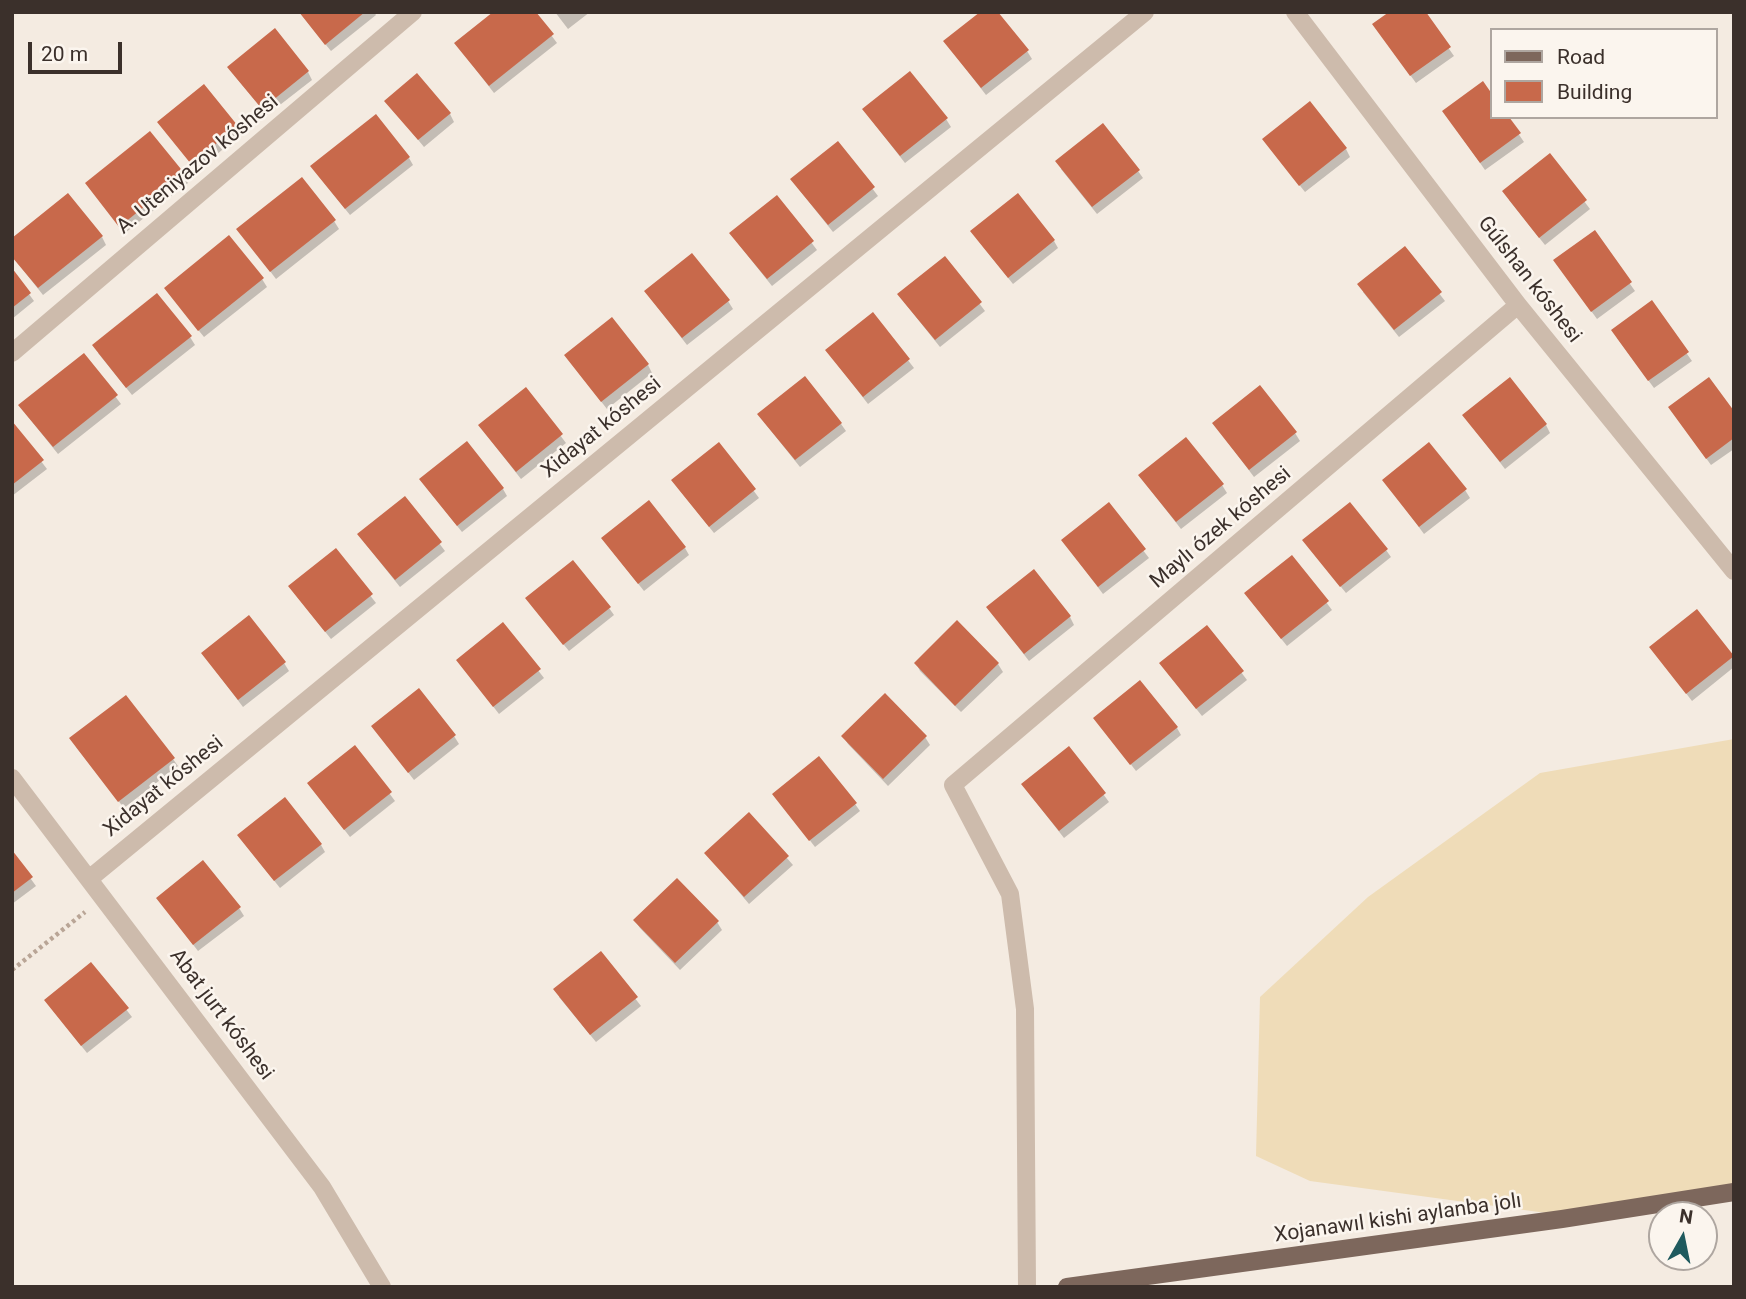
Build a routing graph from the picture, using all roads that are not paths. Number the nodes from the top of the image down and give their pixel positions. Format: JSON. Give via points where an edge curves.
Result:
{"nodes":[{"id":1,"x":413,"y":12,"type":"edge"},
{"id":2,"x":1145,"y":12,"type":"edge"},
{"id":3,"x":1295,"y":12,"type":"edge"},
{"id":4,"x":1518,"y":305,"type":"junction"},
{"id":5,"x":12,"y":353,"type":"edge"},
{"id":6,"x":1734,"y":570,"type":"edge"},
{"id":7,"x":12,"y":778,"type":"edge"},
{"id":8,"x":89,"y":878,"type":"junction"},
{"id":9,"x":1734,"y":1192,"type":"edge"},
{"id":10,"x":382,"y":1287,"type":"edge"},
{"id":11,"x":1027,"y":1287,"type":"edge"},
{"id":12,"x":1067,"y":1287,"type":"edge"}],
"edges":[{"from":1,"to":5,"type":"street","name":"A. Uteniyazov kóshesi"},
{"from":2,"to":8,"type":"street","name":"Xidayat kóshesi"},
{"from":3,"to":4,"type":"street","name":"Gúlshan kóshesi"},
{"from":4,"to":6,"type":"street","name":"Gúlshan kóshesi"},
{"from":4,"to":11,"type":"street","name":"Maylı ózek kóshesi","via":[[953,785],[1010,894],[1025,1009]]},
{"from":7,"to":8,"type":"street","name":"Abat jurt kóshesi"},
{"from":8,"to":10,"type":"street","name":"Abat jurt kóshesi","via":[[323,1187]]},
{"from":9,"to":12,"type":"main road","name":"Xojanawıl kishi aylanba jolı"}]}
